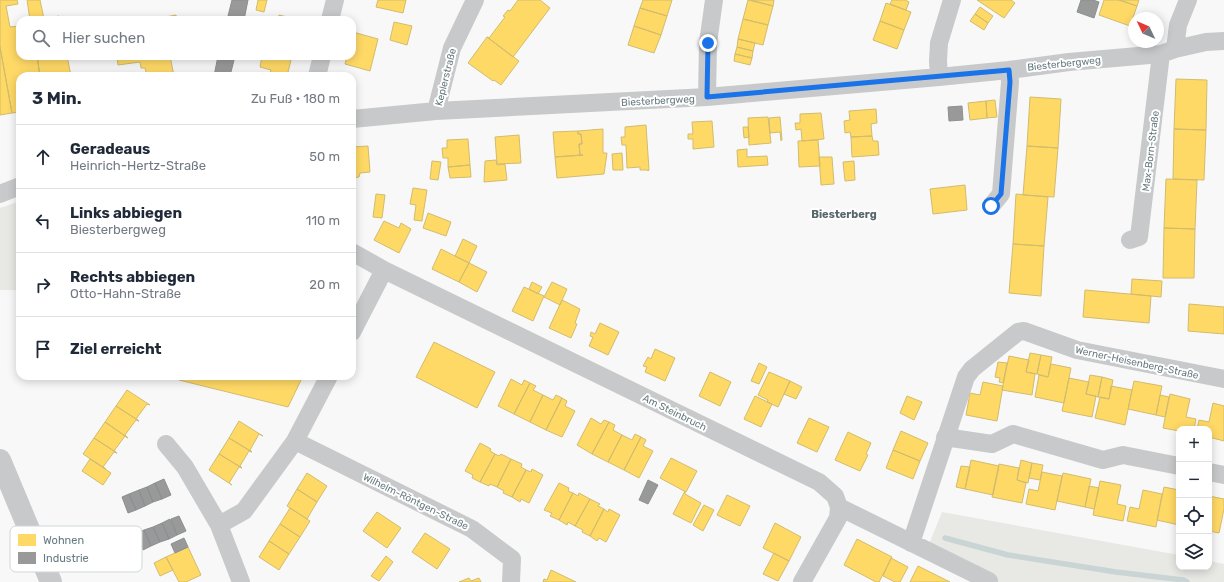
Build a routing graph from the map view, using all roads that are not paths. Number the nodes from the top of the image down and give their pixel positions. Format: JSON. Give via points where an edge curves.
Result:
{"nodes":[{"id":1,"x":335,"y":0,"type":"edge"},
{"id":2,"x":475,"y":0,"type":"edge"},
{"id":3,"x":714,"y":0,"type":"edge"},
{"id":4,"x":952,"y":0,"type":"edge"},
{"id":5,"x":1188,"y":0,"type":"edge"},
{"id":6,"x":331,"y":16,"type":"edge"},
{"id":7,"x":1224,"y":41,"type":"edge"},
{"id":8,"x":1168,"y":51,"type":"junction"},
{"id":9,"x":321,"y":60,"type":"edge"},
{"id":10,"x":1009,"y":70,"type":"junction"},
{"id":11,"x":319,"y":72,"type":"edge"},
{"id":12,"x":939,"y":77,"type":"junction"},
{"id":13,"x":707,"y":97,"type":"junction"},
{"id":14,"x":436,"y":112,"type":"junction"},
{"id":15,"x":356,"y":119,"type":"edge"},
{"id":16,"x":16,"y":188,"type":"edge"},
{"id":17,"x":0,"y":194,"type":"edge"},
{"id":18,"x":991,"y":206,"type":"dead end"},
{"id":19,"x":1130,"y":240,"type":"dead end"},
{"id":20,"x":356,"y":254,"type":"edge"},
{"id":21,"x":384,"y":270,"type":"junction"},
{"id":22,"x":356,"y":324,"type":"edge"},
{"id":23,"x":1224,"y":379,"type":"edge"},
{"id":24,"x":327,"y":380,"type":"edge"},
{"id":25,"x":945,"y":437,"type":"junction"},
{"id":26,"x":295,"y":441,"type":"junction"},
{"id":27,"x":166,"y":444,"type":"dead end"},
{"id":28,"x":0,"y":460,"type":"edge"},
{"id":29,"x":1176,"y":465,"type":"edge"},
{"id":30,"x":1212,"y":473,"type":"edge"},
{"id":31,"x":1224,"y":475,"type":"edge"},
{"id":32,"x":839,"y":507,"type":"junction"},
{"id":33,"x":220,"y":525,"type":"junction"},
{"id":34,"x":28,"y":526,"type":"edge"},
{"id":35,"x":911,"y":543,"type":"junction"},
{"id":36,"x":47,"y":572,"type":"edge"},
{"id":37,"x":989,"y":581,"type":"edge"},
{"id":38,"x":51,"y":582,"type":"edge"},
{"id":39,"x":241,"y":582,"type":"edge"},
{"id":40,"x":512,"y":582,"type":"edge"},
{"id":41,"x":802,"y":582,"type":"edge"}],
"edges":[{"from":1,"to":6,"type":"street"},
{"from":2,"to":14,"type":"street","name":"Keplerstraße","via":[[452,48]]},
{"from":3,"to":13,"type":"street","via":[[708,43]]},
{"from":4,"to":12,"type":"street","via":[[939,43]]},
{"from":5,"to":8,"type":"street"},
{"from":7,"to":8,"type":"street","name":"Biesterbergweg","via":[[1206,42]]},
{"from":8,"to":10,"type":"street","name":"Biesterbergweg"},
{"from":8,"to":19,"type":"street","name":"Max-Born-Straße","via":[[1139,237]]},
{"from":9,"to":11,"type":"street"},
{"from":10,"to":12,"type":"street","name":"Biesterbergweg"},
{"from":10,"to":18,"type":"street","via":[[1001,194]]},
{"from":12,"to":13,"type":"street","name":"Biesterbergweg"},
{"from":13,"to":14,"type":"street","name":"Biesterbergweg"},
{"from":14,"to":15,"type":"street","name":"Biesterbergweg"},
{"from":16,"to":17,"type":"street"},
{"from":20,"to":21,"type":"street","name":"Am Steinbruch"},
{"from":21,"to":22,"type":"street"},
{"from":21,"to":32,"type":"street","name":"Am Steinbruch","via":[[819,482],[836,496]]},
{"from":23,"to":25,"type":"street","name":"Werner-Heisenberg-Straße","via":[[1077,350],[1024,331],[1018,332],[972,369],[966,377]]},
{"from":24,"to":26,"type":"street"},
{"from":25,"to":29,"type":"street","via":[[992,444],[1013,434],[1104,460],[1123,455]]},
{"from":25,"to":35,"type":"street","name":"Werner-Heisenberg-Straße"},
{"from":26,"to":33,"type":"street","via":[[244,511]]},
{"from":26,"to":40,"type":"street","name":"Wilhelm-Röntgen-Straße","via":[[472,529],[512,559]]},
{"from":27,"to":33,"type":"street","via":[[185,468]]},
{"from":28,"to":34,"type":"street"},
{"from":30,"to":31,"type":"street"},
{"from":32,"to":35,"type":"street"},
{"from":32,"to":41,"type":"street","via":[[838,518]]},
{"from":33,"to":39,"type":"street"},
{"from":35,"to":37,"type":"street"},
{"from":36,"to":38,"type":"street"}]}
